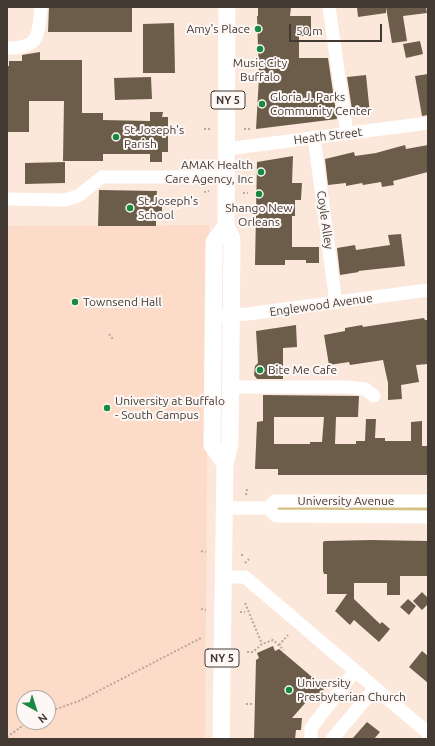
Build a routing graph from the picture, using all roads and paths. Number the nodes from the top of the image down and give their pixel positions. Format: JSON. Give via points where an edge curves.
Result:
{"nodes":[{"id":1,"x":41,"y":7,"type":"edge"},
{"id":2,"x":227,"y":7,"type":"edge"},
{"id":3,"x":329,"y":7,"type":"edge"},
{"id":4,"x":7,"y":48,"type":"edge"},
{"id":5,"x":428,"y":123,"type":"edge"},
{"id":6,"x":204,"y":129,"type":"dead end"},
{"id":7,"x":210,"y":129,"type":"dead end"},
{"id":8,"x":244,"y":129,"type":"dead end"},
{"id":9,"x":251,"y":129,"type":"dead end"},
{"id":10,"x":347,"y":134,"type":"junction"},
{"id":11,"x":314,"y":137,"type":"junction"},
{"id":12,"x":227,"y":149,"type":"junction"},
{"id":13,"x":227,"y":177,"type":"junction"},
{"id":14,"x":209,"y":191,"type":"dead end"},
{"id":15,"x":204,"y":192,"type":"dead end"},
{"id":16,"x":243,"y":193,"type":"dead end"},
{"id":17,"x":248,"y":193,"type":"dead end"},
{"id":18,"x":10,"y":199,"type":"dead end"},
{"id":19,"x":226,"y":226,"type":"junction"},
{"id":20,"x":428,"y":290,"type":"edge"},
{"id":21,"x":336,"y":303,"type":"junction"},
{"id":22,"x":213,"y":316,"type":"junction"},
{"id":23,"x":231,"y":316,"type":"junction"},
{"id":24,"x":109,"y":334,"type":"dead end"},
{"id":25,"x":113,"y":339,"type":"dead end"},
{"id":26,"x":232,"y":387,"type":"junction"},
{"id":27,"x":374,"y":396,"type":"dead end"},
{"id":28,"x":225,"y":464,"type":"junction"},
{"id":29,"x":248,"y":490,"type":"dead end"},
{"id":30,"x":245,"y":498,"type":"dead end"},
{"id":31,"x":428,"y":501,"type":"edge"},
{"id":32,"x":224,"y":508,"type":"junction"},
{"id":33,"x":268,"y":508,"type":"junction"},
{"id":34,"x":428,"y":517,"type":"edge"},
{"id":35,"x":201,"y":551,"type":"dead end"},
{"id":36,"x":206,"y":552,"type":"dead end"},
{"id":37,"x":241,"y":554,"type":"dead end"},
{"id":38,"x":245,"y":555,"type":"dead end"},
{"id":39,"x":249,"y":559,"type":"dead end"},
{"id":40,"x":245,"y":562,"type":"dead end"},
{"id":41,"x":224,"y":577,"type":"junction"},
{"id":42,"x":245,"y":603,"type":"dead end"},
{"id":43,"x":201,"y":609,"type":"dead end"},
{"id":44,"x":206,"y":610,"type":"dead end"},
{"id":45,"x":240,"y":612,"type":"dead end"},
{"id":46,"x":245,"y":612,"type":"dead end"},
{"id":47,"x":288,"y":635,"type":"dead end"},
{"id":48,"x":201,"y":638,"type":"dead end"},
{"id":49,"x":262,"y":644,"type":"junction"},
{"id":50,"x":279,"y":645,"type":"junction"},
{"id":51,"x":284,"y":650,"type":"dead end"},
{"id":52,"x":247,"y":652,"type":"dead end"},
{"id":53,"x":354,"y":672,"type":"junction"},
{"id":54,"x":375,"y":688,"type":"junction"},
{"id":55,"x":246,"y":704,"type":"dead end"},
{"id":56,"x":252,"y":704,"type":"dead end"},
{"id":57,"x":56,"y":709,"type":"edge"},
{"id":58,"x":17,"y":730,"type":"edge"},
{"id":59,"x":428,"y":733,"type":"edge"},
{"id":60,"x":7,"y":737,"type":"edge"},
{"id":61,"x":221,"y":739,"type":"edge"},
{"id":62,"x":311,"y":739,"type":"edge"},
{"id":63,"x":332,"y":739,"type":"edge"}],
"edges":[{"from":1,"to":4,"type":"street","via":[[38,37],[31,45]]},
{"from":2,"to":12,"type":"main road","number":"NY 5"},
{"from":3,"to":10,"type":"street"},
{"from":5,"to":10,"type":"street","name":"Heath Street"},
{"from":6,"to":7,"type":"path"},
{"from":8,"to":9,"type":"path"},
{"from":10,"to":11,"type":"street","name":"Heath Street"},
{"from":11,"to":12,"type":"street","name":"Heath Street"},
{"from":11,"to":21,"type":"street","name":"Coyle Alley"},
{"from":12,"to":13,"type":"main road","number":"NY 5"},
{"from":13,"to":18,"type":"street","via":[[102,177],[78,196],[65,200]]},
{"from":13,"to":19,"type":"main road","number":"NY 5"},
{"from":14,"to":15,"type":"path"},
{"from":16,"to":17,"type":"path"},
{"from":19,"to":22,"type":"main road","via":[[214,242]]},
{"from":19,"to":23,"type":"main road","number":"NY 5","via":[[232,239]]},
{"from":20,"to":21,"type":"street","name":"Englewood Avenue"},
{"from":21,"to":23,"type":"street","name":"Englewood Avenue"},
{"from":22,"to":23,"type":"street","name":"Englewood Avenue"},
{"from":22,"to":28,"type":"main road","via":[[212,445]]},
{"from":23,"to":26,"type":"main road","number":"NY 5"},
{"from":24,"to":25,"type":"path"},
{"from":26,"to":27,"type":"street","via":[[348,387],[365,389]]},
{"from":26,"to":28,"type":"main road","number":"NY 5","via":[[230,444]]},
{"from":28,"to":32,"type":"main road","number":"NY 5"},
{"from":29,"to":30,"type":"path"},
{"from":31,"to":33,"type":"street","name":"University Avenue","via":[[275,501]]},
{"from":32,"to":33,"type":"street","name":"University Avenue"},
{"from":32,"to":41,"type":"main road","number":"NY 5"},
{"from":33,"to":34,"type":"street","name":"University Avenue","via":[[276,516]]},
{"from":35,"to":36,"type":"path"},
{"from":37,"to":38,"type":"path"},
{"from":39,"to":40,"type":"path"},
{"from":41,"to":53,"type":"street","via":[[245,577]]},
{"from":41,"to":61,"type":"main road","number":"NY 5"},
{"from":42,"to":49,"type":"path"},
{"from":43,"to":44,"type":"path"},
{"from":45,"to":46,"type":"path"},
{"from":47,"to":50,"type":"path"},
{"from":48,"to":57,"type":"path","via":[[79,701]]},
{"from":49,"to":50,"type":"path","via":[[274,640]]},
{"from":49,"to":52,"type":"path","via":[[253,652]]},
{"from":50,"to":51,"type":"path"},
{"from":53,"to":54,"type":"street"},
{"from":53,"to":62,"type":"street","via":[[311,728]]},
{"from":54,"to":59,"type":"street"},
{"from":54,"to":63,"type":"street"},
{"from":55,"to":56,"type":"path"},
{"from":58,"to":60,"type":"path"}]}
